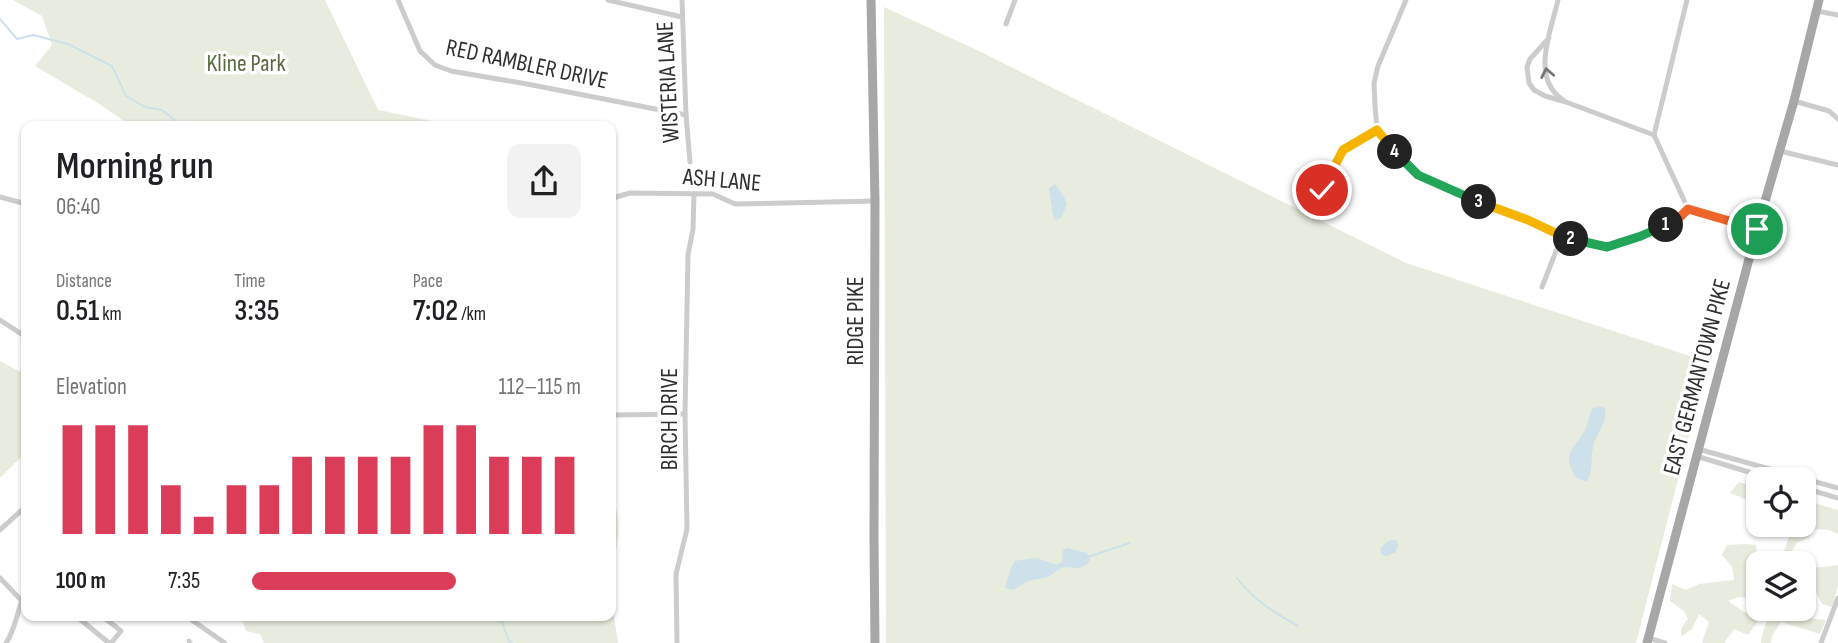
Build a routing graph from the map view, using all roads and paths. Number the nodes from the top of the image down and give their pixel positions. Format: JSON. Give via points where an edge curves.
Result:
{"nodes":[{"id":1,"x":398,"y":0,"type":"edge"},
{"id":2,"x":608,"y":0,"type":"edge"},
{"id":3,"x":682,"y":0,"type":"edge"},
{"id":4,"x":871,"y":0,"type":"edge"},
{"id":5,"x":1015,"y":0,"type":"edge"},
{"id":6,"x":1406,"y":0,"type":"edge"},
{"id":7,"x":1558,"y":0,"type":"edge"},
{"id":8,"x":1687,"y":0,"type":"edge"},
{"id":9,"x":1819,"y":0,"type":"edge"},
{"id":10,"x":1817,"y":11,"type":"junction"},
{"id":11,"x":1838,"y":15,"type":"edge"},
{"id":12,"x":682,"y":17,"type":"junction"},
{"id":13,"x":1006,"y":24,"type":"dead end"},
{"id":14,"x":1549,"y":38,"type":"junction"},
{"id":15,"x":1794,"y":101,"type":"junction"},
{"id":16,"x":1566,"y":102,"type":"junction"},
{"id":17,"x":686,"y":115,"type":"junction"},
{"id":18,"x":1838,"y":119,"type":"edge"},
{"id":19,"x":1377,"y":130,"type":"junction"},
{"id":20,"x":1654,"y":135,"type":"junction"},
{"id":21,"x":1780,"y":151,"type":"junction"},
{"id":22,"x":690,"y":162,"type":"dead end"},
{"id":23,"x":1838,"y":166,"type":"edge"},
{"id":24,"x":1322,"y":190,"type":"dead end"},
{"id":25,"x":694,"y":194,"type":"junction"},
{"id":26,"x":0,"y":197,"type":"edge"},
{"id":27,"x":616,"y":197,"type":"edge"},
{"id":28,"x":875,"y":201,"type":"junction"},
{"id":29,"x":21,"y":203,"type":"edge"},
{"id":30,"x":1688,"y":209,"type":"junction"},
{"id":31,"x":1757,"y":229,"type":"junction"},
{"id":32,"x":1562,"y":236,"type":"junction"},
{"id":33,"x":1542,"y":287,"type":"dead end"},
{"id":34,"x":0,"y":320,"type":"edge"},
{"id":35,"x":21,"y":334,"type":"edge"},
{"id":36,"x":616,"y":414,"type":"edge"},
{"id":37,"x":685,"y":414,"type":"junction"},
{"id":38,"x":1697,"y":453,"type":"junction"},
{"id":39,"x":1746,"y":470,"type":"edge"},
{"id":40,"x":1838,"y":488,"type":"edge"},
{"id":41,"x":1816,"y":492,"type":"edge"},
{"id":42,"x":1838,"y":498,"type":"edge"},
{"id":43,"x":21,"y":511,"type":"edge"},
{"id":44,"x":0,"y":530,"type":"edge"},
{"id":45,"x":0,"y":579,"type":"edge"},
{"id":46,"x":1838,"y":598,"type":"edge"},
{"id":47,"x":21,"y":600,"type":"joint"},
{"id":48,"x":84,"y":621,"type":"edge"},
{"id":49,"x":108,"y":621,"type":"edge"},
{"id":50,"x":193,"y":621,"type":"edge"},
{"id":51,"x":1648,"y":641,"type":"edge"},
{"id":52,"x":6,"y":643,"type":"edge"},
{"id":53,"x":110,"y":643,"type":"edge"},
{"id":54,"x":225,"y":643,"type":"edge"},
{"id":55,"x":677,"y":643,"type":"edge"},
{"id":56,"x":875,"y":643,"type":"edge"},
{"id":57,"x":1665,"y":643,"type":"edge"},
{"id":58,"x":1821,"y":643,"type":"edge"}],
"edges":[{"from":1,"to":17,"type":"street","name":"RED RAMBLER DRIVE","via":[[420,51],[451,72]]},
{"from":2,"to":12,"type":"street"},
{"from":3,"to":12,"type":"street","name":"WISTERIA LANE"},
{"from":4,"to":28,"type":"main road","name":"RIDGE PIKE"},
{"from":5,"to":13,"type":"street"},
{"from":6,"to":19,"type":"street","via":[[1378,65],[1374,83]]},
{"from":7,"to":14,"type":"street"},
{"from":8,"to":20,"type":"street"},
{"from":9,"to":10,"type":"main road","name":"EAST GERMANTOWN PIKE"},
{"from":10,"to":11,"type":"street"},
{"from":10,"to":15,"type":"main road","name":"EAST GERMANTOWN PIKE"},
{"from":12,"to":17,"type":"street","name":"WISTERIA LANE"},
{"from":16,"to":14,"type":"street","one_way":true,"via":[[1547,79]]},
{"from":14,"to":16,"type":"street","via":[[1530,59],[1529,83],[1545,96]]},
{"from":15,"to":18,"type":"street","via":[[1829,111]]},
{"from":15,"to":21,"type":"main road","name":"EAST GERMANTOWN PIKE"},
{"from":16,"to":20,"type":"street"},
{"from":17,"to":22,"type":"street","name":"WISTERIA LANE"},
{"from":19,"to":24,"type":"street","via":[[1343,150]]},
{"from":19,"to":32,"type":"street","via":[[1418,175]]},
{"from":20,"to":30,"type":"street"},
{"from":21,"to":23,"type":"street"},
{"from":21,"to":31,"type":"main road","name":"EAST GERMANTOWN PIKE"},
{"from":25,"to":27,"type":"street","name":"ASH LANE"},
{"from":25,"to":28,"type":"street","name":"ASH LANE","via":[[713,194],[735,204]]},
{"from":25,"to":37,"type":"street","name":"BIRCH DRIVE","via":[[688,255]]},
{"from":26,"to":29,"type":"street"},
{"from":28,"to":56,"type":"main road","name":"RIDGE PIKE"},
{"from":30,"to":31,"type":"street"},
{"from":30,"to":32,"type":"street","via":[[1671,223],[1607,247]]},
{"from":31,"to":38,"type":"main road","name":"EAST GERMANTOWN PIKE"},
{"from":32,"to":33,"type":"street"},
{"from":34,"to":35,"type":"street"},
{"from":36,"to":37,"type":"street"},
{"from":37,"to":55,"type":"street","name":"BIRCH DRIVE","via":[[687,529],[676,574]]},
{"from":38,"to":39,"type":"street"},
{"from":38,"to":40,"type":"street"},
{"from":38,"to":51,"type":"main road","name":"EAST GERMANTOWN PIKE"},
{"from":41,"to":42,"type":"street"},
{"from":43,"to":44,"type":"street"},
{"from":45,"to":47,"type":"street"},
{"from":46,"to":58,"type":"street"},
{"from":47,"to":52,"type":"street"},
{"from":48,"to":53,"type":"street"},
{"from":49,"to":53,"type":"street","via":[[121,631]]},
{"from":50,"to":54,"type":"street"},
{"from":51,"to":57,"type":"street"}]}
